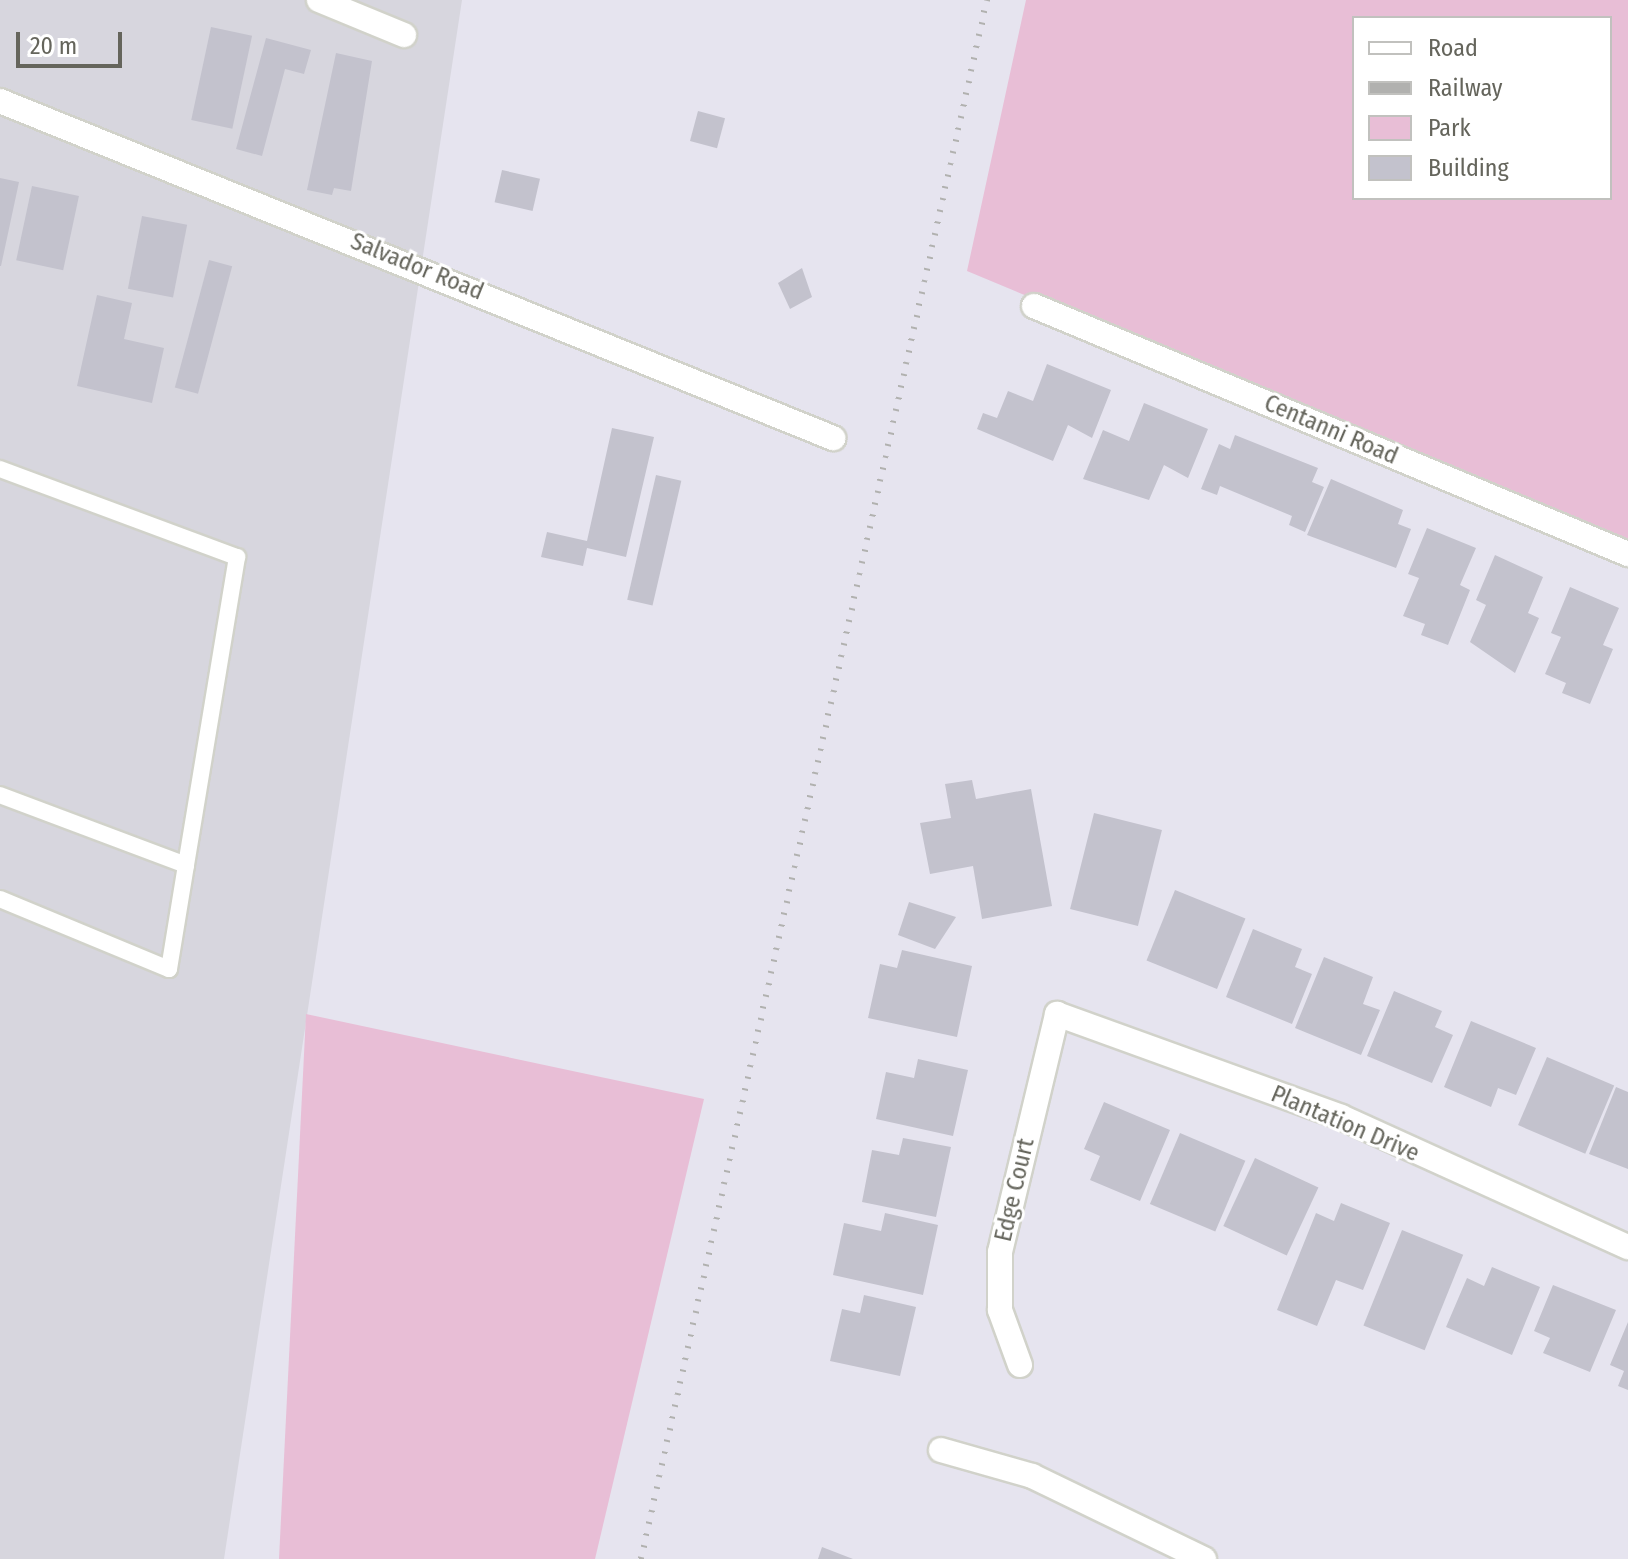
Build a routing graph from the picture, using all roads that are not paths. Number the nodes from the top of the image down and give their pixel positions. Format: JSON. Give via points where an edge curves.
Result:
{"nodes":[{"id":1,"x":319,"y":0,"type":"edge"},
{"id":2,"x":404,"y":35,"type":"dead end"},
{"id":3,"x":0,"y":101,"type":"edge"},
{"id":4,"x":1034,"y":306,"type":"dead end"},
{"id":5,"x":833,"y":438,"type":"dead end"},
{"id":6,"x":0,"y":469,"type":"edge"},
{"id":7,"x":1628,"y":554,"type":"edge"},
{"id":8,"x":0,"y":795,"type":"edge"},
{"id":9,"x":186,"y":865,"type":"junction"},
{"id":10,"x":0,"y":899,"type":"edge"},
{"id":11,"x":1057,"y":1014,"type":"joint"},
{"id":12,"x":1628,"y":1247,"type":"edge"},
{"id":13,"x":1020,"y":1365,"type":"dead end"},
{"id":14,"x":941,"y":1450,"type":"dead end"},
{"id":15,"x":1204,"y":1559,"type":"edge"}],
"edges":[{"from":1,"to":2,"type":"street"},
{"from":3,"to":5,"type":"street","name":"Salvador Road"},
{"from":4,"to":7,"type":"street","name":"Centanni Road"},
{"from":6,"to":9,"type":"lane","via":[[237,557]]},
{"from":8,"to":9,"type":"lane"},
{"from":9,"to":10,"type":"lane","via":[[169,969]]},
{"from":11,"to":12,"type":"street","name":"Plantation Drive","via":[[1341,1117]]},
{"from":11,"to":13,"type":"street","name":"Edge Court","via":[[1000,1252],[1000,1310]]},
{"from":14,"to":15,"type":"street","via":[[1032,1476]]}]}
